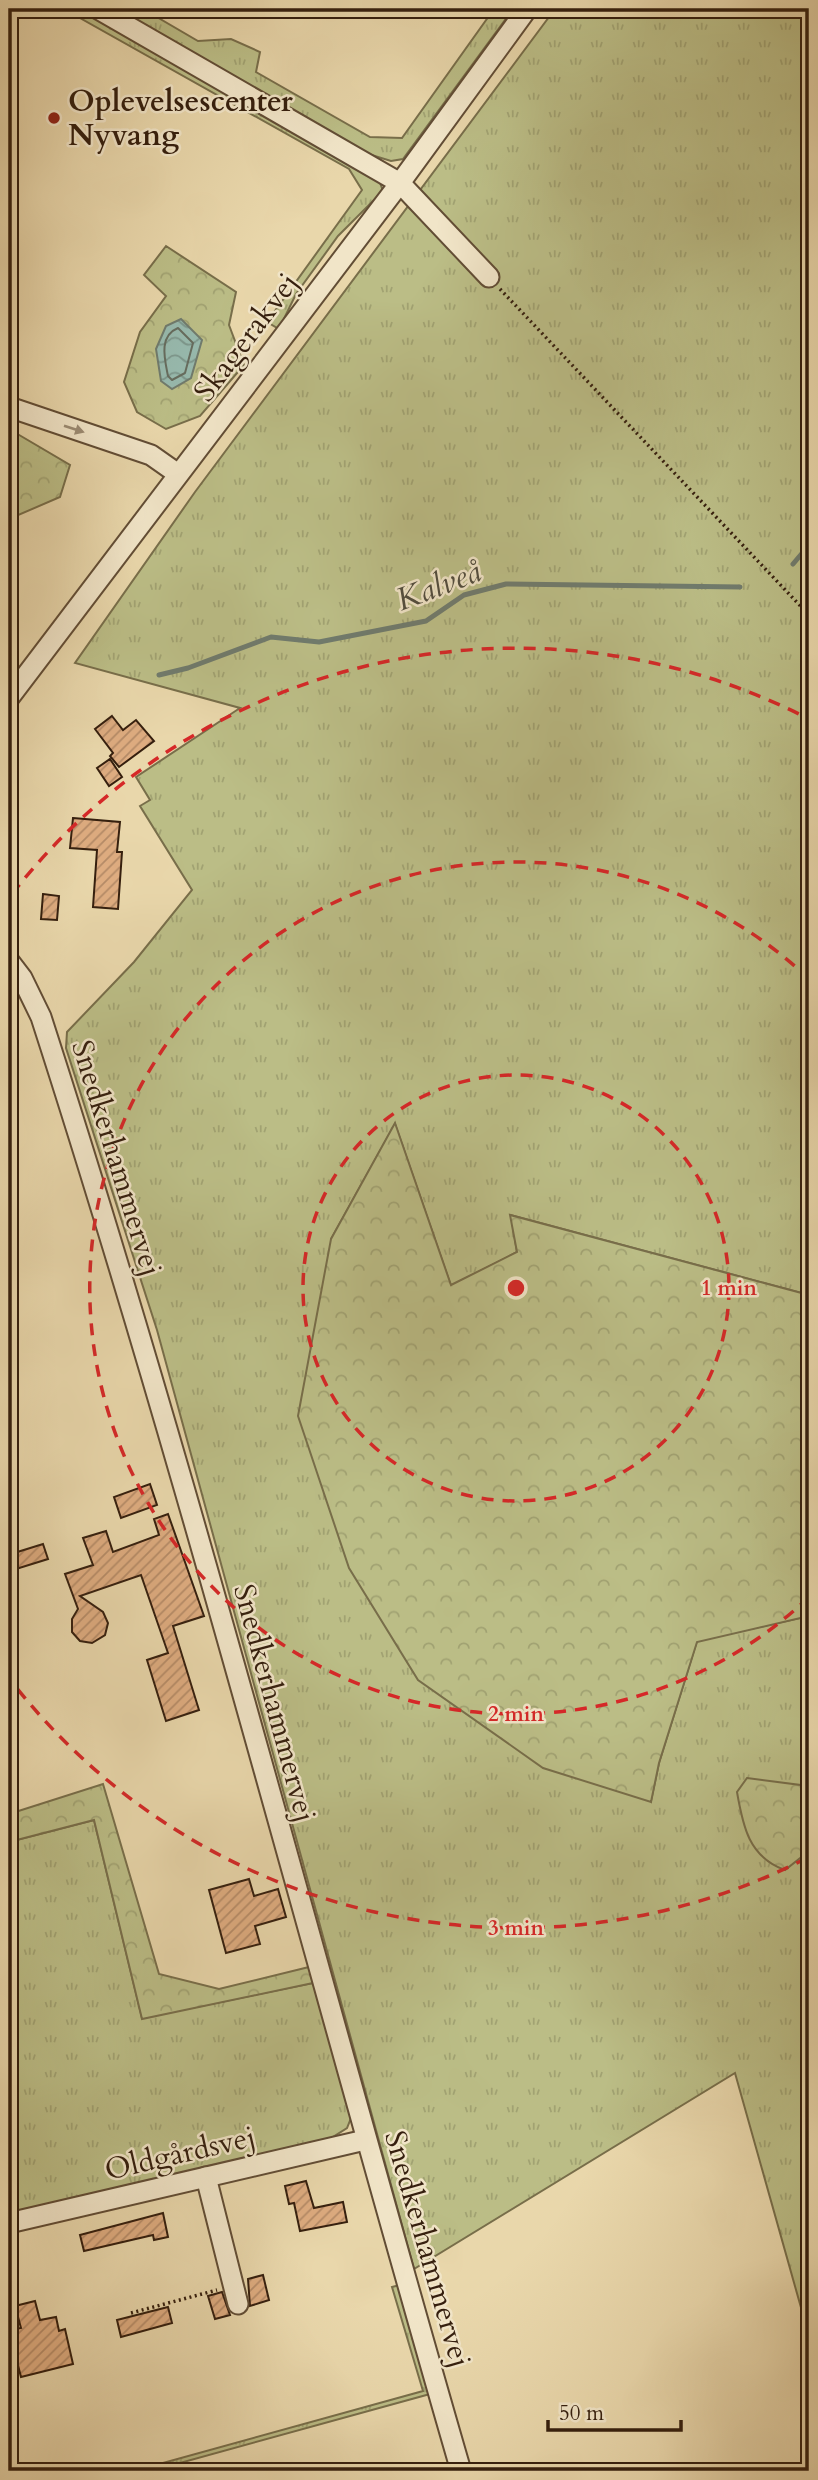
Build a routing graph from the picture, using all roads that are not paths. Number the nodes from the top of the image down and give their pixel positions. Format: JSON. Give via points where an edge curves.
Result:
{"nodes":[{"id":1,"x":98,"y":9,"type":"edge"},
{"id":2,"x":527,"y":9,"type":"edge"},
{"id":3,"x":400,"y":183,"type":"junction"},
{"id":4,"x":489,"y":277,"type":"road end"},
{"id":5,"x":9,"y":407,"type":"edge"},
{"id":6,"x":178,"y":474,"type":"junction"},
{"id":7,"x":15,"y":677,"type":"edge"},
{"id":8,"x":9,"y":698,"type":"edge"},
{"id":9,"x":9,"y":961,"type":"edge"},
{"id":10,"x":365,"y":2140,"type":"junction"},
{"id":11,"x":206,"y":2177,"type":"junction"},
{"id":12,"x":9,"y":2223,"type":"edge"},
{"id":13,"x":235,"y":2295,"type":"road end"},
{"id":14,"x":461,"y":2471,"type":"edge"}],
"edges":[{"from":1,"to":3,"type":"street"},
{"from":2,"to":3,"type":"street","name":"Skagerakvej"},
{"from":3,"to":4,"type":"street"},
{"from":3,"to":6,"type":"street","name":"Skagerakvej"},
{"from":5,"to":6,"type":"street","one_way":true,"via":[[151,455]]},
{"from":6,"to":7,"type":"street","name":"Skagerakvej"},
{"from":7,"to":8,"type":"street","name":"Skagerakvej"},
{"from":9,"to":10,"type":"street","name":"Snedkerhammervej","via":[[41,1017],[158,1390]]},
{"from":10,"to":11,"type":"street","name":"Oldgårdsvej"},
{"from":10,"to":14,"type":"street","name":"Snedkerhammervej"},
{"from":11,"to":12,"type":"street","name":"Oldgårdsvej"},
{"from":11,"to":13,"type":"street"}]}
